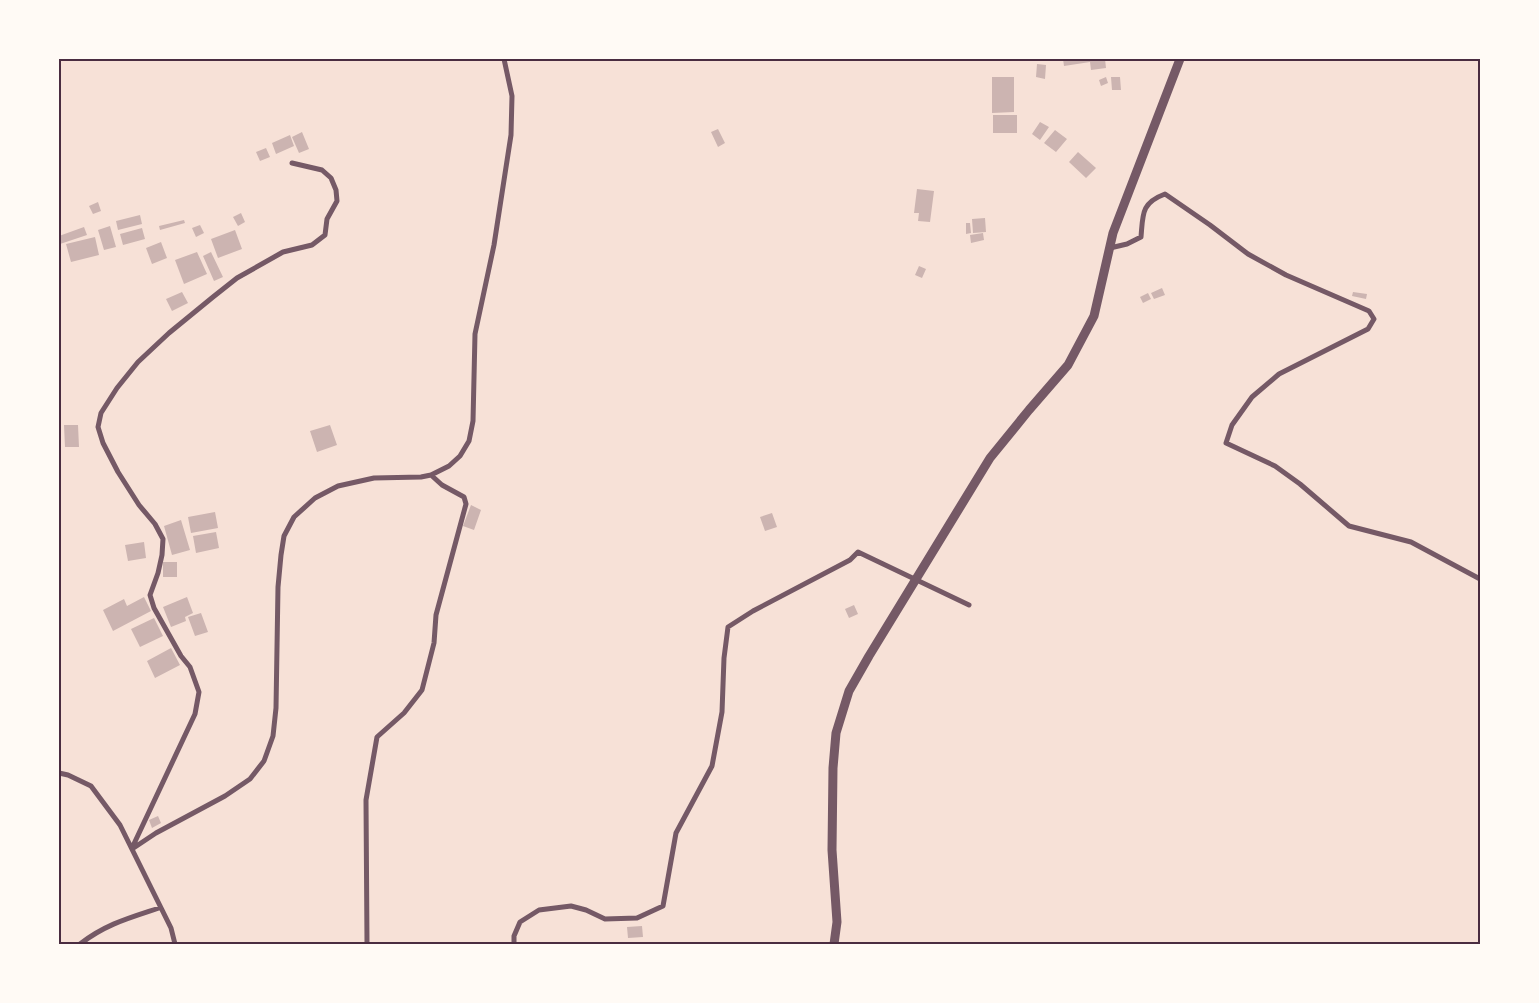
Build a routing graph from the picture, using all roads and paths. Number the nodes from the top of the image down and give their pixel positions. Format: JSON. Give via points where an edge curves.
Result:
{"nodes":[{"id":1,"x":504,"y":59,"type":"edge"},
{"id":2,"x":1180,"y":59,"type":"edge"},
{"id":3,"x":292,"y":163,"type":"dead end"},
{"id":4,"x":1110,"y":248,"type":"junction"},
{"id":5,"x":431,"y":475,"type":"junction"},
{"id":6,"x":1480,"y":579,"type":"edge"},
{"id":7,"x":969,"y":604,"type":"dead end"},
{"id":8,"x":59,"y":773,"type":"edge"},
{"id":9,"x":132,"y":849,"type":"junction"},
{"id":10,"x":160,"y":908,"type":"junction"},
{"id":11,"x":80,"y":944,"type":"edge"},
{"id":12,"x":175,"y":944,"type":"edge"},
{"id":13,"x":367,"y":944,"type":"edge"},
{"id":14,"x":514,"y":944,"type":"edge"},
{"id":15,"x":834,"y":944,"type":"edge"}],
"edges":[{"from":1,"to":5,"type":"street","via":[[512,96],[511,135],[494,245],[475,334],[473,421],[469,440],[460,456]]},
{"from":2,"to":4,"type":"street"},
{"from":3,"to":9,"type":"street","via":[[322,170],[331,178],[337,201],[327,219],[325,235],[312,244],[283,252],[237,278],[169,332],[138,362],[101,413],[98,427],[103,443],[118,472],[163,539],[162,556],[150,595],[181,656],[190,667],[200,692],[195,714]]},
{"from":4,"to":6,"type":"street","via":[[1141,236],[1144,209],[1154,198],[1165,194],[1248,254],[1286,275],[1369,311],[1374,319],[1368,329],[1279,374],[1252,397],[1232,425],[1226,443],[1275,466],[1349,526],[1412,542]]},
{"from":4,"to":15,"type":"street","via":[[1094,316],[1068,365],[990,458],[849,691],[836,733],[833,768],[832,850],[837,922]]},
{"from":5,"to":9,"type":"street","via":[[374,478],[338,486],[315,498],[294,518],[284,536],[281,555],[274,736],[264,761],[250,779],[225,796]]},
{"from":5,"to":13,"type":"street","via":[[464,497],[466,504],[436,615],[434,643],[422,690],[404,713],[378,737],[366,800]]},
{"from":7,"to":14,"type":"street","via":[[858,552],[850,560],[728,627],[722,712],[712,766],[676,832],[662,906],[637,918],[605,919],[571,906],[539,910],[520,922]]},
{"from":8,"to":9,"type":"street","via":[[91,786],[120,825]]},
{"from":9,"to":10,"type":"street"},
{"from":10,"to":11,"type":"street","via":[[121,920],[95,932]]},
{"from":10,"to":12,"type":"street"}]}
